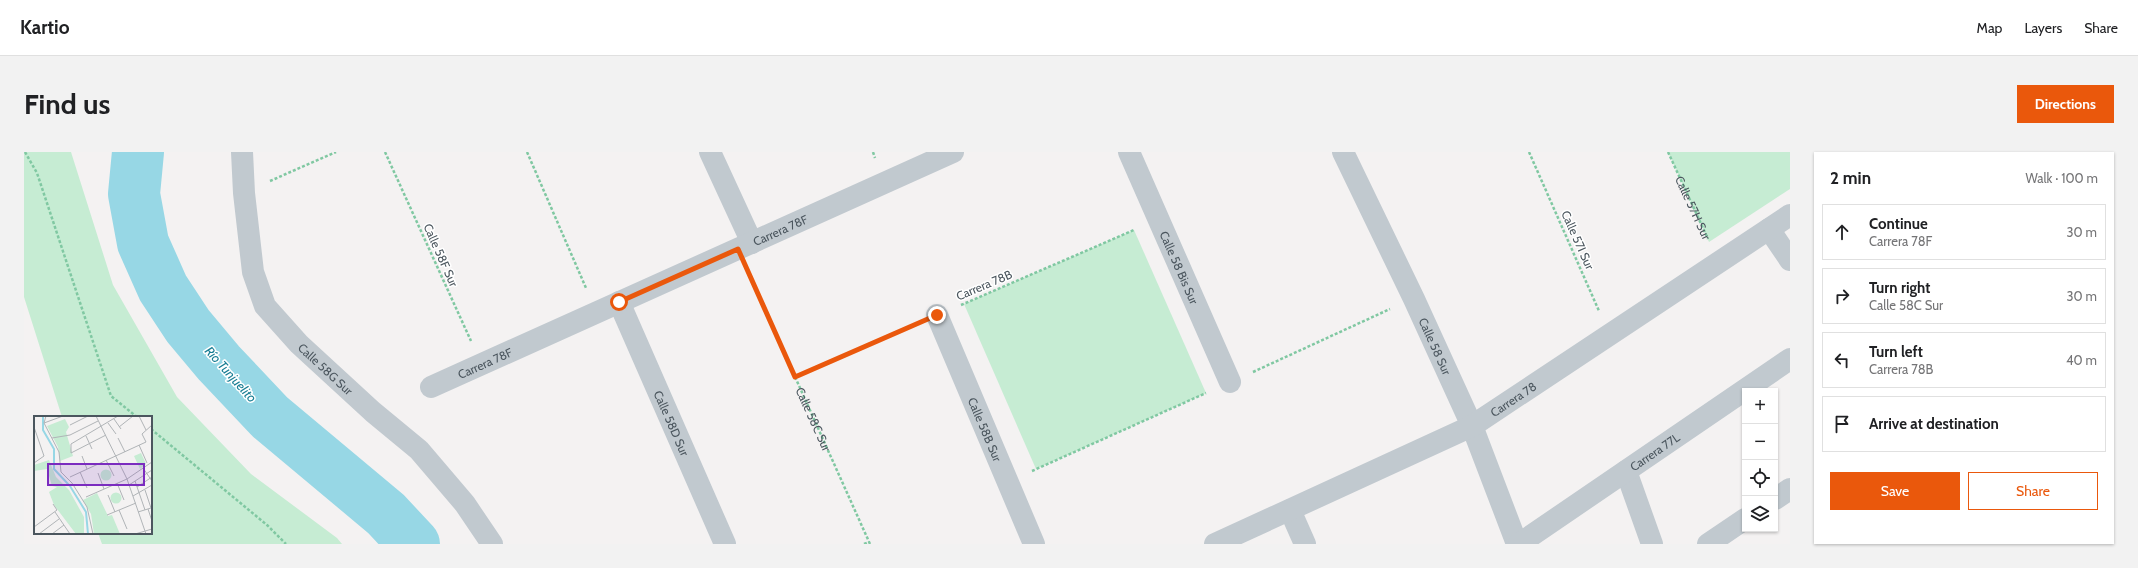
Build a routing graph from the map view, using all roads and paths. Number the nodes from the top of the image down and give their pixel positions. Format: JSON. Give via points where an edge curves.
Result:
{"nodes":[{"id":1,"x":25,"y":152,"type":"edge"},
{"id":2,"x":242,"y":152,"type":"edge"},
{"id":3,"x":336,"y":152,"type":"edge"},
{"id":4,"x":385,"y":152,"type":"edge"},
{"id":5,"x":528,"y":152,"type":"edge"},
{"id":6,"x":710,"y":152,"type":"edge"},
{"id":7,"x":954,"y":152,"type":"edge"},
{"id":8,"x":1129,"y":152,"type":"edge"},
{"id":9,"x":1343,"y":152,"type":"edge"},
{"id":10,"x":1529,"y":152,"type":"edge"},
{"id":11,"x":1668,"y":152,"type":"edge"},
{"id":12,"x":244,"y":193,"type":"junction"},
{"id":13,"x":1790,"y":215,"type":"edge"},
{"id":14,"x":1159,"y":219,"type":"junction"},
{"id":15,"x":1769,"y":229,"type":"junction"},
{"id":16,"x":745,"y":246,"type":"junction"},
{"id":17,"x":1790,"y":260,"type":"edge"},
{"id":18,"x":1718,"y":263,"type":"junction"},
{"id":19,"x":619,"y":302,"type":"junction"},
{"id":20,"x":597,"y":312,"type":"junction"},
{"id":21,"x":937,"y":315,"type":"junction"},
{"id":22,"x":1610,"y":335,"type":"junction"},
{"id":23,"x":1790,"y":359,"type":"edge"},
{"id":24,"x":481,"y":365,"type":"junction"},
{"id":25,"x":795,"y":377,"type":"junction"},
{"id":26,"x":1230,"y":382,"type":"dead end"},
{"id":27,"x":432,"y":387,"type":"dead end"},
{"id":28,"x":136,"y":416,"type":"edge"},
{"id":29,"x":1472,"y":426,"type":"junction"},
{"id":30,"x":152,"y":430,"type":"edge"},
{"id":31,"x":1626,"y":471,"type":"junction"},
{"id":32,"x":1790,"y":489,"type":"edge"},
{"id":33,"x":1778,"y":497,"type":"edge"},
{"id":34,"x":1290,"y":510,"type":"junction"},
{"id":35,"x":1742,"y":521,"type":"edge"},
{"id":36,"x":870,"y":543,"type":"edge"},
{"id":37,"x":286,"y":544,"type":"edge"},
{"id":38,"x":492,"y":544,"type":"edge"},
{"id":39,"x":725,"y":544,"type":"edge"},
{"id":40,"x":864,"y":544,"type":"edge"},
{"id":41,"x":1034,"y":544,"type":"edge"},
{"id":42,"x":1214,"y":544,"type":"edge"},
{"id":43,"x":1305,"y":544,"type":"edge"},
{"id":44,"x":1518,"y":544,"type":"edge"},
{"id":45,"x":1652,"y":544,"type":"edge"},
{"id":46,"x":1708,"y":544,"type":"edge"}],
"edges":[{"from":1,"to":28,"type":"path","via":[[37,173],[111,396]]},
{"from":2,"to":12,"type":"street","name":"Calle 58G Sur"},
{"from":3,"to":12,"type":"path"},
{"from":4,"to":24,"type":"path","name":"Calle 58F Sur"},
{"from":5,"to":20,"type":"path"},
{"from":6,"to":16,"type":"street"},
{"from":7,"to":16,"type":"street","name":"Carrera 78F"},
{"from":8,"to":14,"type":"street","name":"Calle 58 Bis Sur"},
{"from":9,"to":29,"type":"street","name":"Calle 58 Sur"},
{"from":10,"to":22,"type":"path","name":"Calle 57I Sur"},
{"from":11,"to":18,"type":"path","name":"Calle 57H Sur"},
{"from":12,"to":38,"type":"street","name":"Calle 58G Sur","via":[[253,272],[265,306],[299,344],[419,450],[465,504]]},
{"from":13,"to":15,"type":"street","name":"Carrera 78"},
{"from":14,"to":21,"type":"path","name":"Carrera 78B"},
{"from":14,"to":26,"type":"street","name":"Calle 58 Bis Sur"},
{"from":15,"to":17,"type":"street"},
{"from":15,"to":18,"type":"street","name":"Carrera 78"},
{"from":16,"to":19,"type":"street","name":"Carrera 78F"},
{"from":16,"to":25,"type":"path","name":"Calle 58C Sur"},
{"from":18,"to":22,"type":"street","name":"Carrera 78"},
{"from":19,"to":20,"type":"street","name":"Carrera 78F"},
{"from":19,"to":39,"type":"street","name":"Calle 58D Sur"},
{"from":20,"to":24,"type":"street","name":"Carrera 78F"},
{"from":21,"to":25,"type":"path","name":"Carrera 78B"},
{"from":21,"to":41,"type":"street","name":"Calle 58B Sur"},
{"from":22,"to":29,"type":"street","name":"Carrera 78"},
{"from":23,"to":31,"type":"street","name":"Carrera 77L"},
{"from":24,"to":27,"type":"street","name":"Carrera 78F"},
{"from":25,"to":36,"type":"path","name":"Calle 58C Sur"},
{"from":29,"to":34,"type":"street","name":"Carrera 78"},
{"from":29,"to":44,"type":"street","name":"Calle 58 Sur"},
{"from":30,"to":37,"type":"path","via":[[267,525]]},
{"from":31,"to":44,"type":"street","name":"Carrera 77L"},
{"from":31,"to":45,"type":"street"},
{"from":32,"to":33,"type":"street"},
{"from":34,"to":42,"type":"street","name":"Carrera 78"},
{"from":34,"to":43,"type":"street"},
{"from":35,"to":46,"type":"street"},
{"from":36,"to":40,"type":"path"}]}
